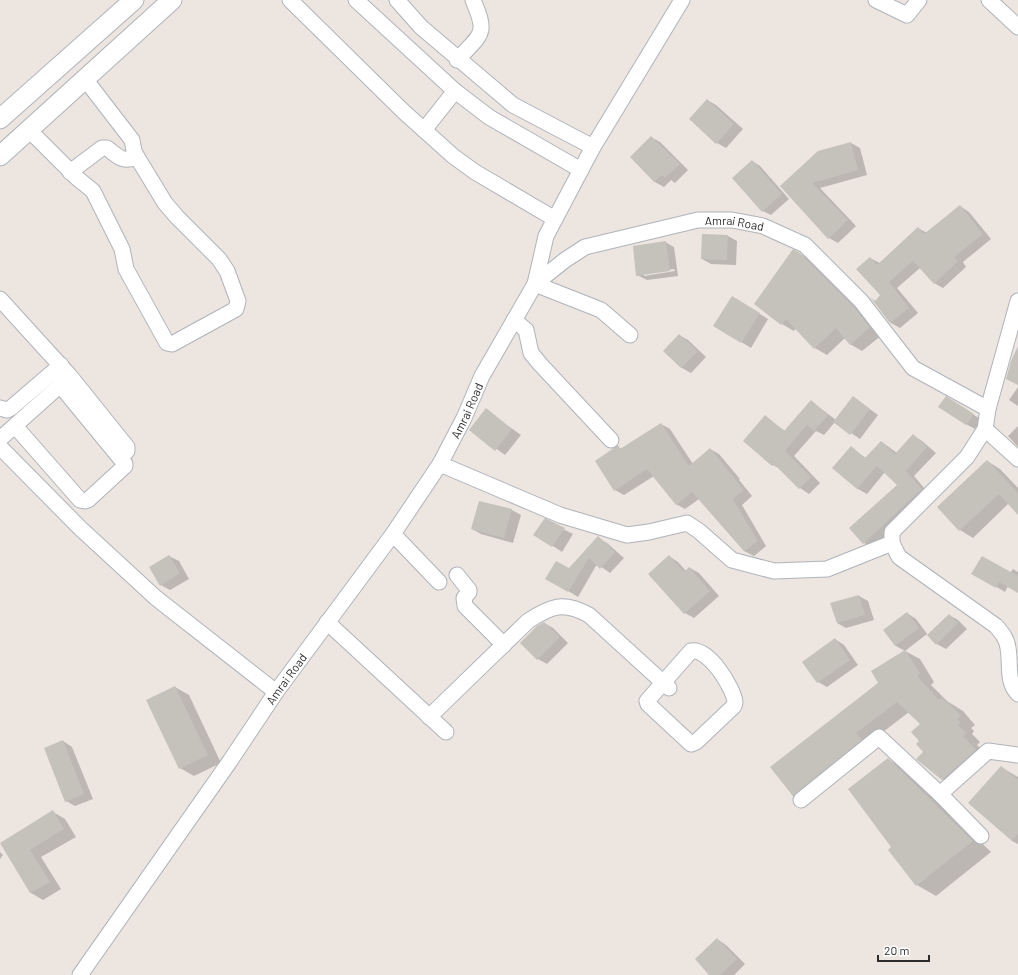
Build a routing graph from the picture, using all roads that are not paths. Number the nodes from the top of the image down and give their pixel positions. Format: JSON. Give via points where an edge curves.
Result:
{"nodes":[{"id":1,"x":134,"y":0,"type":"edge"},
{"id":2,"x":172,"y":0,"type":"edge"},
{"id":3,"x":290,"y":0,"type":"edge"},
{"id":4,"x":356,"y":0,"type":"edge"},
{"id":5,"x":397,"y":0,"type":"edge"},
{"id":6,"x":473,"y":0,"type":"edge"},
{"id":7,"x":682,"y":0,"type":"edge"},
{"id":8,"x":876,"y":0,"type":"edge"},
{"id":9,"x":919,"y":0,"type":"edge"},
{"id":10,"x":989,"y":0,"type":"edge"},
{"id":11,"x":1018,"y":27,"type":"edge"},
{"id":12,"x":457,"y":60,"type":"junction"},
{"id":13,"x":85,"y":79,"type":"junction"},
{"id":14,"x":455,"y":92,"type":"junction"},
{"id":15,"x":0,"y":119,"type":"edge"},
{"id":16,"x":29,"y":130,"type":"junction"},
{"id":17,"x":424,"y":130,"type":"junction"},
{"id":18,"x":593,"y":147,"type":"junction"},
{"id":19,"x":0,"y":156,"type":"edge"},
{"id":20,"x":137,"y":157,"type":"junction"},
{"id":21,"x":581,"y":170,"type":"junction"},
{"id":22,"x":70,"y":172,"type":"junction"},
{"id":23,"x":555,"y":219,"type":"junction"},
{"id":24,"x":535,"y":284,"type":"junction"},
{"id":25,"x":0,"y":299,"type":"edge"},
{"id":26,"x":1018,"y":301,"type":"edge"},
{"id":27,"x":514,"y":320,"type":"junction"},
{"id":28,"x":630,"y":335,"type":"dead end"},
{"id":29,"x":64,"y":376,"type":"junction"},
{"id":30,"x":0,"y":408,"type":"edge"},
{"id":31,"x":988,"y":409,"type":"junction"},
{"id":32,"x":15,"y":426,"type":"junction"},
{"id":33,"x":985,"y":429,"type":"junction"},
{"id":34,"x":0,"y":439,"type":"edge"},
{"id":35,"x":610,"y":440,"type":"dead end"},
{"id":36,"x":0,"y":447,"type":"edge"},
{"id":37,"x":1018,"y":459,"type":"edge"},
{"id":38,"x":440,"y":464,"type":"junction"},
{"id":39,"x":393,"y":534,"type":"junction"},
{"id":40,"x":892,"y":543,"type":"junction"},
{"id":41,"x":456,"y":575,"type":"dead end"},
{"id":42,"x":439,"y":582,"type":"dead end"},
{"id":43,"x":327,"y":622,"type":"junction"},
{"id":44,"x":504,"y":645,"type":"junction"},
{"id":45,"x":666,"y":685,"type":"junction"},
{"id":46,"x":276,"y":692,"type":"junction"},
{"id":47,"x":1018,"y":694,"type":"edge"},
{"id":48,"x":429,"y":717,"type":"junction"},
{"id":49,"x":446,"y":732,"type":"dead end"},
{"id":50,"x":1018,"y":756,"type":"edge"},
{"id":51,"x":940,"y":794,"type":"junction"},
{"id":52,"x":801,"y":800,"type":"dead end"},
{"id":53,"x":981,"y":836,"type":"dead end"},
{"id":54,"x":80,"y":975,"type":"edge"}],
"edges":[{"from":1,"to":15,"type":"street"},
{"from":2,"to":13,"type":"street"},
{"from":3,"to":17,"type":"street"},
{"from":4,"to":14,"type":"street"},
{"from":5,"to":12,"type":"street","via":[[421,27]]},
{"from":6,"to":12,"type":"street","via":[[482,28],[478,37]]},
{"from":7,"to":18,"type":"street"},
{"from":8,"to":9,"type":"street","via":[[907,15]]},
{"from":10,"to":11,"type":"street"},
{"from":12,"to":18,"type":"street","via":[[513,105]]},
{"from":13,"to":16,"type":"street"},
{"from":13,"to":20,"type":"street","via":[[132,140]]},
{"from":14,"to":17,"type":"street"},
{"from":14,"to":21,"type":"street","via":[[489,117]]},
{"from":16,"to":19,"type":"street"},
{"from":16,"to":22,"type":"street"},
{"from":17,"to":23,"type":"street","via":[[475,172]]},
{"from":18,"to":21,"type":"street"},
{"from":20,"to":22,"type":"street","via":[[129,160],[117,158],[107,148],[102,148]]},
{"from":20,"to":22,"type":"street","via":[[165,203],[219,259],[227,271],[238,301],[236,309],[172,344],[164,340],[126,269],[122,249],[93,191]]},
{"from":21,"to":23,"type":"street"},
{"from":23,"to":24,"type":"street","via":[[546,236]]},
{"from":24,"to":27,"type":"street","name":"Amrai Road"},
{"from":24,"to":28,"type":"street","via":[[601,310]]},
{"from":24,"to":31,"type":"street","name":"Amrai Road","via":[[585,247],[698,220],[732,220],[763,226],[805,246],[861,301],[913,368]]},
{"from":25,"to":29,"type":"street"},
{"from":26,"to":31,"type":"street"},
{"from":27,"to":35,"type":"street","via":[[526,330],[531,353]]},
{"from":27,"to":38,"type":"street","name":"Amrai Road","via":[[482,376]]},
{"from":29,"to":30,"type":"street","via":[[12,408]]},
{"from":29,"to":32,"type":"street"},
{"from":29,"to":32,"type":"street","via":[[127,447],[127,451],[121,457],[124,466],[88,500],[80,500]]},
{"from":31,"to":33,"type":"street"},
{"from":32,"to":34,"type":"street"},
{"from":33,"to":37,"type":"street"},
{"from":33,"to":40,"type":"street","via":[[966,456],[892,532]]},
{"from":36,"to":46,"type":"street","via":[[80,528],[156,598]]},
{"from":38,"to":39,"type":"street","name":"Amrai Road"},
{"from":38,"to":40,"type":"street","via":[[560,515],[627,534],[687,523],[732,560],[774,571],[827,569]]},
{"from":39,"to":42,"type":"street"},
{"from":39,"to":43,"type":"street","name":"Amrai Road"},
{"from":40,"to":47,"type":"street","via":[[899,558],[996,626],[1008,647],[1010,677]]},
{"from":41,"to":44,"type":"street","via":[[469,590],[464,598],[465,606]]},
{"from":43,"to":46,"type":"street","name":"Amrai Road"},
{"from":43,"to":48,"type":"street"},
{"from":44,"to":45,"type":"street","via":[[528,621],[546,609],[562,606],[579,609],[589,615]]},
{"from":44,"to":48,"type":"street"},
{"from":45,"to":45,"type":"street","via":[[648,698],[648,704],[691,744],[734,706],[734,698],[715,664],[695,651],[688,654]]},
{"from":46,"to":54,"type":"street","name":"Amrai Road","via":[[230,762]]},
{"from":48,"to":49,"type":"street"},
{"from":50,"to":51,"type":"street","via":[[988,751]]},
{"from":51,"to":52,"type":"street","via":[[879,737]]},
{"from":51,"to":53,"type":"street"}]}
